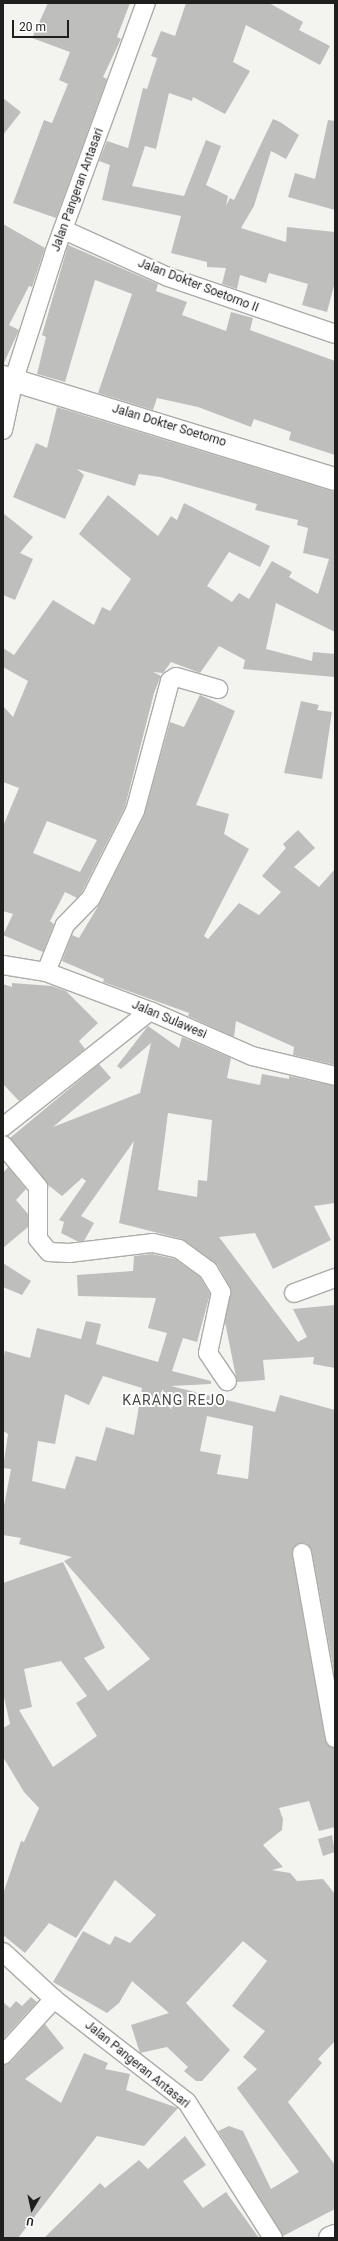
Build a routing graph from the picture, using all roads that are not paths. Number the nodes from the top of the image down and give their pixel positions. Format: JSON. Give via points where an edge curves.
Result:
{"nodes":[{"id":1,"x":146,"y":3,"type":"edge"},
{"id":2,"x":64,"y":230,"type":"junction"},
{"id":3,"x":335,"y":334,"type":"edge"},
{"id":4,"x":8,"y":378,"type":"edge"},
{"id":5,"x":3,"y":430,"type":"edge"},
{"id":6,"x":335,"y":478,"type":"edge"},
{"id":7,"x":218,"y":689,"type":"dead end"},
{"id":8,"x":3,"y":964,"type":"edge"},
{"id":9,"x":46,"y":972,"type":"junction"},
{"id":10,"x":150,"y":1011,"type":"junction"},
{"id":11,"x":335,"y":1076,"type":"edge"},
{"id":12,"x":3,"y":1126,"type":"edge"},
{"id":13,"x":3,"y":1145,"type":"edge"},
{"id":14,"x":335,"y":1278,"type":"edge"},
{"id":15,"x":294,"y":1293,"type":"dead end"},
{"id":16,"x":226,"y":1382,"type":"dead end"},
{"id":17,"x":302,"y":1554,"type":"dead end"},
{"id":18,"x":328,"y":1659,"type":"edge"},
{"id":19,"x":335,"y":1738,"type":"edge"},
{"id":20,"x":3,"y":1952,"type":"edge"},
{"id":21,"x":54,"y":1998,"type":"junction"},
{"id":22,"x":3,"y":2055,"type":"edge"},
{"id":23,"x":335,"y":2236,"type":"edge"},
{"id":24,"x":273,"y":2238,"type":"edge"},
{"id":25,"x":330,"y":2238,"type":"edge"}],
"edges":[{"from":1,"to":2,"type":"street","name":"Jalan Pangeran Antasari"},
{"from":2,"to":3,"type":"street","name":"Jalan Dokter Soetomo II","via":[[168,277]]},
{"from":2,"to":4,"type":"street","name":"Jalan Pangeran Antasari"},
{"from":4,"to":5,"type":"street","name":"Jalan Pangeran Antasari"},
{"from":4,"to":6,"type":"main road","name":"Jalan Dokter Soetomo"},
{"from":7,"to":9,"type":"street","via":[[176,677],[170,681],[135,811],[91,898],[65,925]]},
{"from":8,"to":9,"type":"street","name":"Jalan Sulawesi"},
{"from":9,"to":10,"type":"street","name":"Jalan Sulawesi"},
{"from":10,"to":11,"type":"street","name":"Jalan Sulawesi","via":[[252,1056]]},
{"from":10,"to":12,"type":"street"},
{"from":13,"to":16,"type":"street","via":[[38,1187],[38,1239],[49,1252],[69,1253],[153,1243],[185,1252],[208,1270],[221,1292],[208,1353]]},
{"from":14,"to":15,"type":"street"},
{"from":17,"to":18,"type":"street"},
{"from":18,"to":19,"type":"street"},
{"from":20,"to":21,"type":"street","name":"Jalan Pangeran Antasari"},
{"from":21,"to":22,"type":"street"},
{"from":21,"to":24,"type":"street","name":"Jalan Pangeran Antasari","via":[[187,2102]]},
{"from":23,"to":25,"type":"main road"}]}
